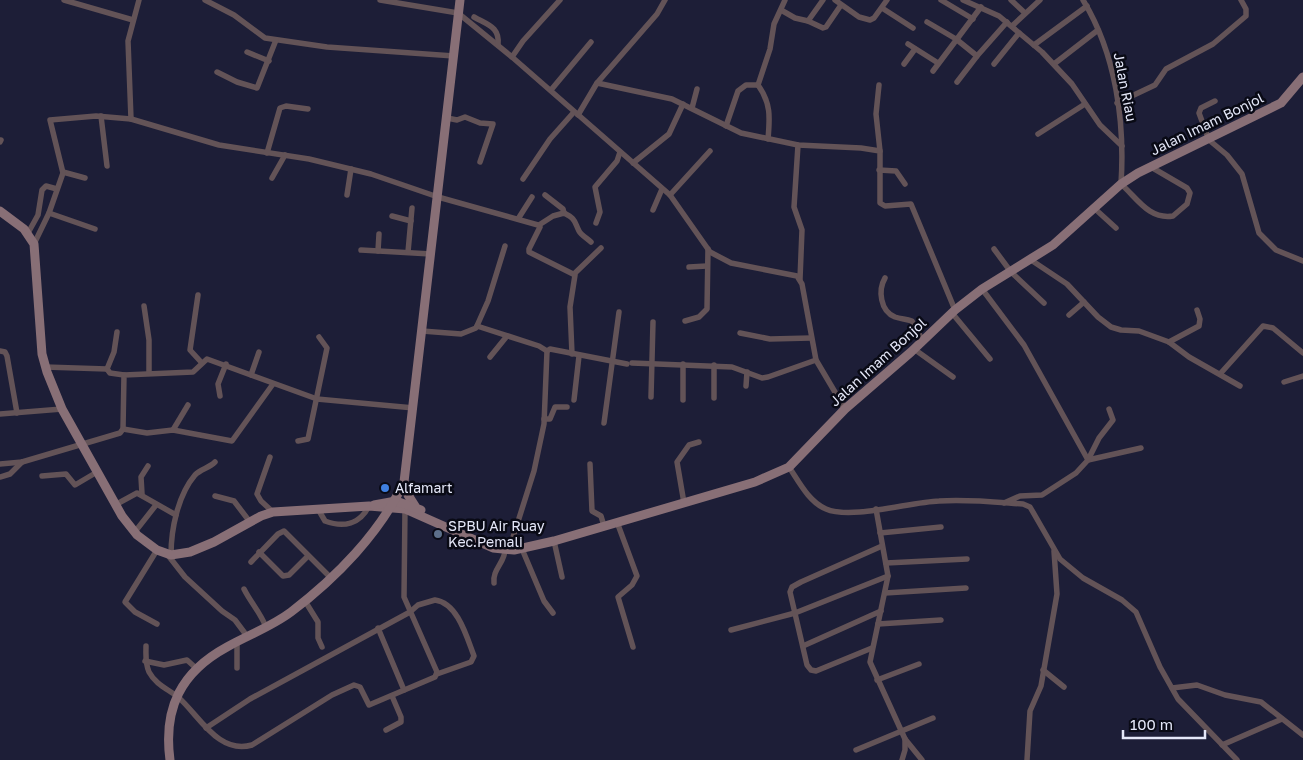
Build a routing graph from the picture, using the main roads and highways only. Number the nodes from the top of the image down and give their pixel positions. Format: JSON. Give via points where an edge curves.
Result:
{"nodes":[{"id":1,"x":460,"y":0,"type":"edge"},
{"id":2,"x":1303,"y":77,"type":"edge"},
{"id":3,"x":0,"y":211,"type":"edge"},
{"id":4,"x":404,"y":482,"type":"junction"},
{"id":5,"x":396,"y":501,"type":"junction"},
{"id":6,"x":370,"y":506,"type":"junction"},
{"id":7,"x":415,"y":507,"type":"junction"},
{"id":8,"x":390,"y":509,"type":"junction"},
{"id":9,"x":429,"y":519,"type":"junction"},
{"id":10,"x":170,"y":760,"type":"edge"}],
"edges":[{"from":1,"to":4,"type":"main road"},
{"from":2,"to":9,"type":"main road","name":"Jalan Imam Bonjol","via":[[1281,103],[1121,184],[1065,236],[982,289],[845,409],[789,467],[755,482],[522,549],[493,548]]},
{"from":3,"to":6,"type":"main road","via":[[28,233],[34,244],[45,367],[62,409],[134,533],[157,550],[184,554],[273,512]]},
{"from":4,"to":5,"type":"main road"},
{"from":4,"to":7,"type":"main road"},
{"from":5,"to":6,"type":"main road"},
{"from":5,"to":7,"type":"main road","name":"Jalan Imam Bonjol"},
{"from":5,"to":8,"type":"main road"},
{"from":6,"to":8,"type":"main road","name":"Jalan Imam Bonjol"},
{"from":7,"to":9,"type":"main road","name":"Jalan Imam Bonjol"},
{"from":8,"to":9,"type":"main road","name":"Jalan Imam Bonjol","via":[[405,509]]},
{"from":8,"to":10,"type":"main road","via":[[371,536],[304,601],[283,617],[208,659],[197,669],[177,696],[168,722]]}]}
